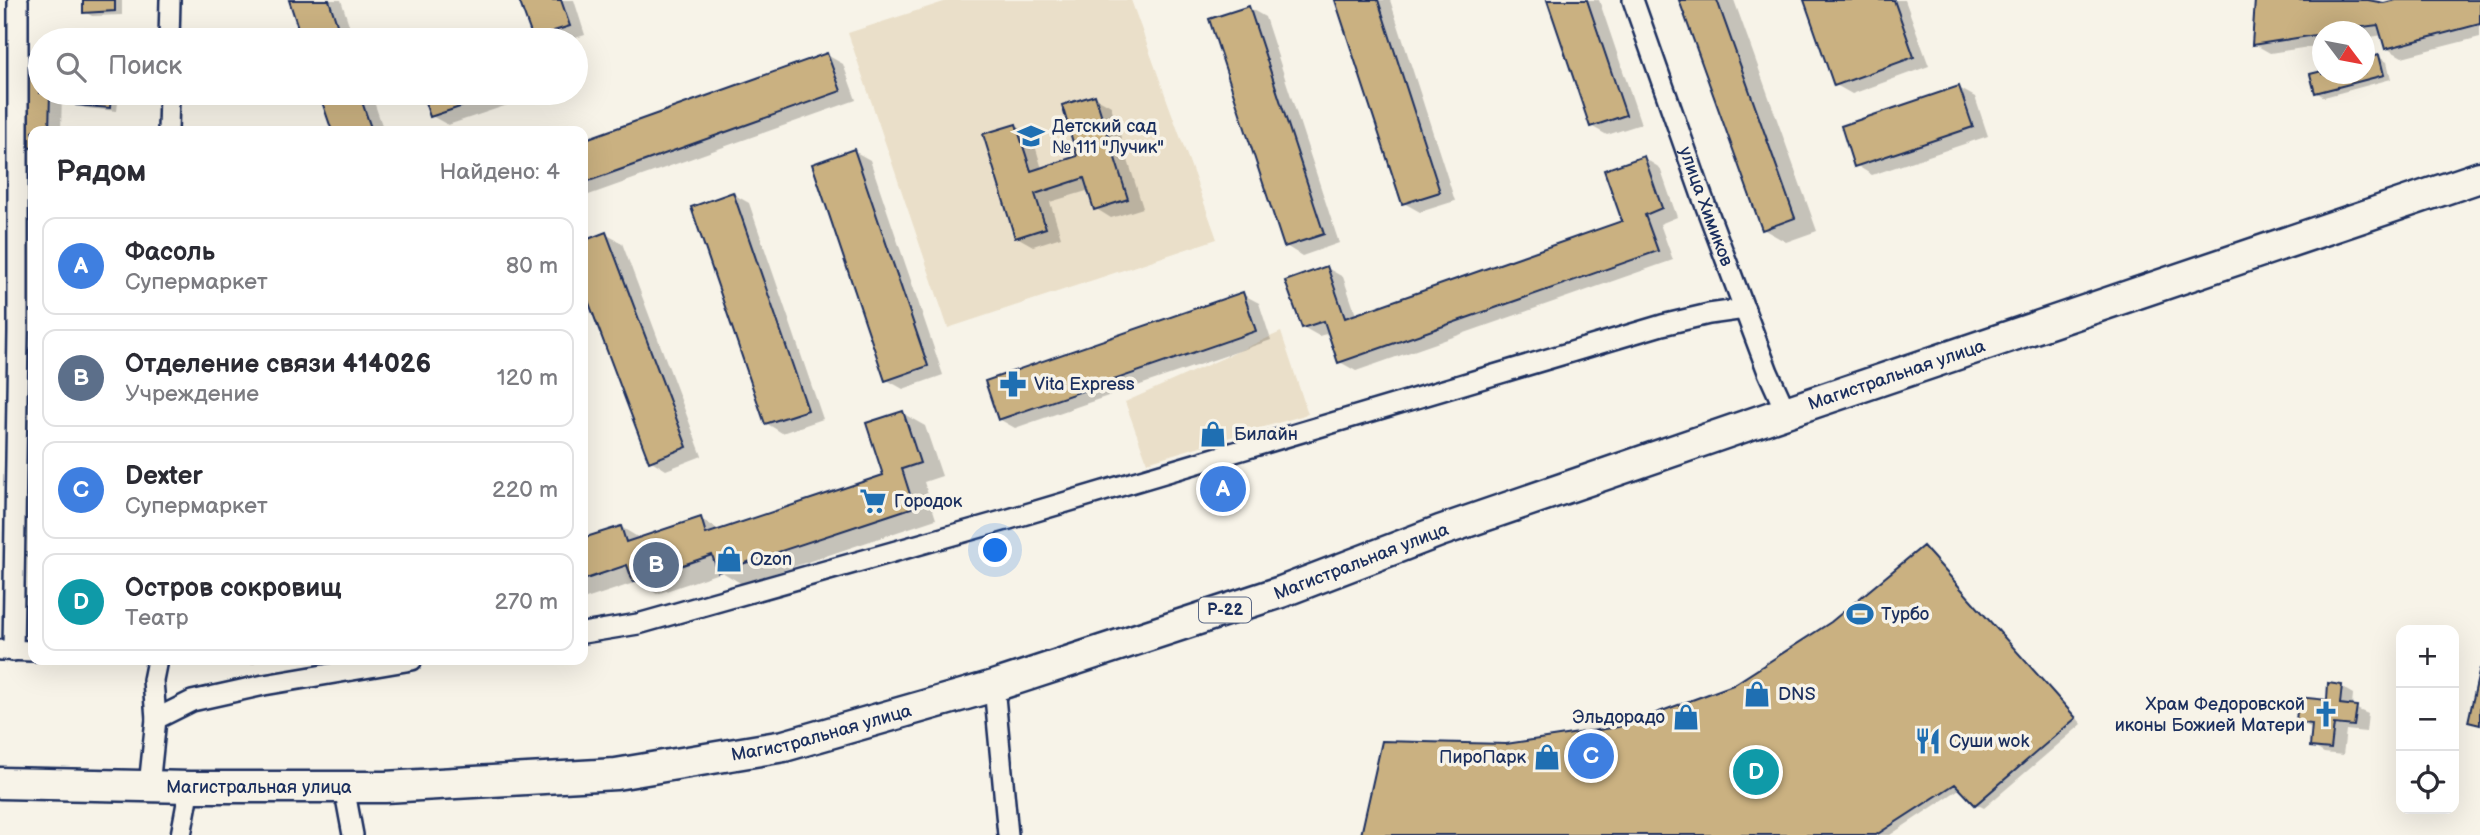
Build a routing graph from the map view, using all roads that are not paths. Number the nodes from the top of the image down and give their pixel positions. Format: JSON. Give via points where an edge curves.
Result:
{"nodes":[{"id":1,"x":18,"y":0,"type":"edge"},
{"id":2,"x":170,"y":0,"type":"edge"},
{"id":3,"x":1633,"y":0,"type":"edge"},
{"id":4,"x":169,"y":28,"type":"edge"},
{"id":5,"x":169,"y":105,"type":"edge"},
{"id":6,"x":168,"y":126,"type":"edge"},
{"id":7,"x":2480,"y":177,"type":"edge"},
{"id":8,"x":1745,"y":309,"type":"junction"},
{"id":9,"x":1786,"y":412,"type":"junction"},
{"id":10,"x":588,"y":632,"type":"edge"},
{"id":11,"x":6,"y":650,"type":"edge"},
{"id":12,"x":28,"y":651,"type":"edge"},
{"id":13,"x":156,"y":665,"type":"edge"},
{"id":14,"x":382,"y":665,"type":"edge"},
{"id":15,"x":994,"y":685,"type":"junction"},
{"id":16,"x":156,"y":719,"type":"junction"},
{"id":17,"x":0,"y":783,"type":"edge"},
{"id":18,"x":149,"y":786,"type":"junction"},
{"id":19,"x":190,"y":787,"type":"junction"},
{"id":20,"x":344,"y":787,"type":"junction"},
{"id":21,"x":181,"y":835,"type":"edge"},
{"id":22,"x":353,"y":835,"type":"edge"},
{"id":23,"x":1008,"y":835,"type":"edge"}],
"edges":[{"from":1,"to":11,"type":"street","via":[[18,332]]},
{"from":2,"to":4,"type":"street"},
{"from":3,"to":8,"type":"street","name":"улица Химиков"},
{"from":5,"to":6,"type":"street"},
{"from":7,"to":9,"type":"highway","name":"Магистральная улица","number":"Р-22"},
{"from":8,"to":9,"type":"street","name":"улица Химиков"},
{"from":8,"to":10,"type":"street","via":[[1662,325],[1006,520],[638,624]]},
{"from":9,"to":15,"type":"highway","name":"Магистральная улица","number":"Р-22","via":[[1440,531],[1281,592]]},
{"from":11,"to":12,"type":"street"},
{"from":13,"to":16,"type":"street"},
{"from":14,"to":16,"type":"street","via":[[192,701]]},
{"from":15,"to":20,"type":"highway","name":"Магистральная улица","number":"Р-22","via":[[784,746],[616,774]]},
{"from":15,"to":23,"type":"street"},
{"from":16,"to":18,"type":"street"},
{"from":17,"to":18,"type":"highway","name":"Магистральная улица","number":"Р-22"},
{"from":18,"to":19,"type":"highway","name":"Магистральная улица","number":"Р-22"},
{"from":19,"to":20,"type":"highway","name":"Магистральная улица","number":"Р-22"},
{"from":19,"to":21,"type":"street"},
{"from":20,"to":22,"type":"street"}]}
